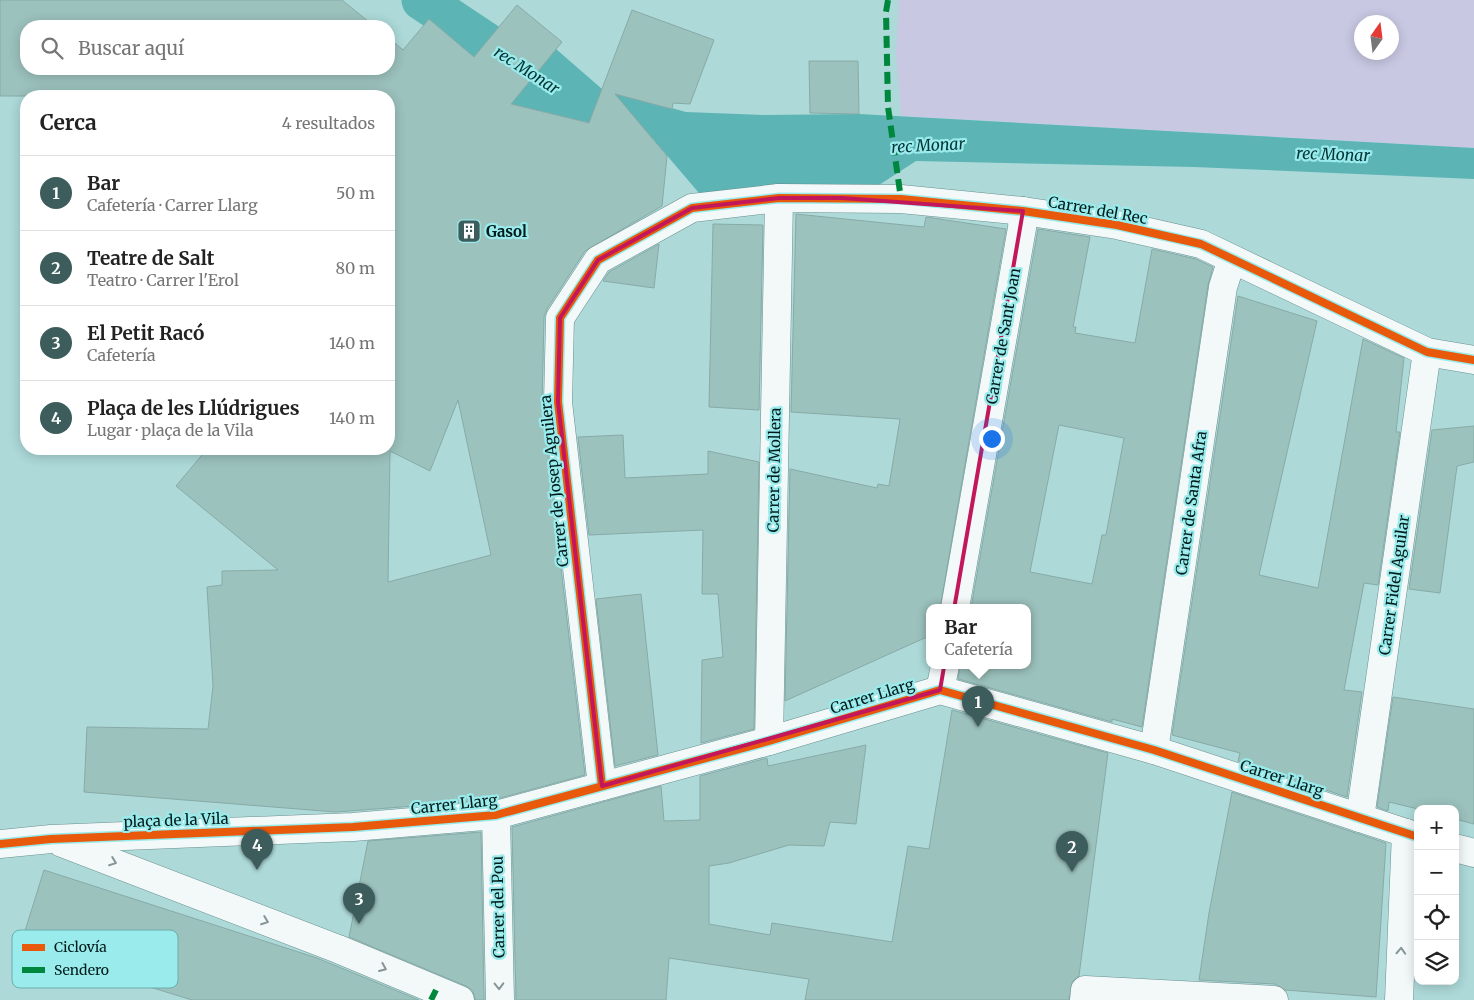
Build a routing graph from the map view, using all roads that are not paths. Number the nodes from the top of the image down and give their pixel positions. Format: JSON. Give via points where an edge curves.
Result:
{"nodes":[{"id":1,"x":779,"y":198,"type":"junction"},
{"id":2,"x":692,"y":208,"type":"joint"},
{"id":3,"x":1023,"y":211,"type":"junction"},
{"id":4,"x":1232,"y":258,"type":"junction"},
{"id":5,"x":1427,"y":352,"type":"junction"},
{"id":6,"x":1474,"y":360,"type":"edge"},
{"id":7,"x":956,"y":604,"type":"edge"},
{"id":8,"x":942,"y":678,"type":"edge"},
{"id":9,"x":769,"y":741,"type":"junction"},
{"id":10,"x":1154,"y":750,"type":"junction"},
{"id":11,"x":602,"y":786,"type":"junction"},
{"id":12,"x":496,"y":815,"type":"junction"},
{"id":13,"x":1360,"y":818,"type":"junction"},
{"id":14,"x":353,"y":827,"type":"joint"},
{"id":15,"x":1412,"y":835,"type":"edge"},
{"id":16,"x":51,"y":838,"type":"junction"},
{"id":17,"x":0,"y":844,"type":"edge"},
{"id":18,"x":1459,"y":849,"type":"edge"},
{"id":19,"x":1474,"y":854,"type":"edge"},
{"id":20,"x":1085,"y":995,"type":"edge"},
{"id":21,"x":460,"y":1000,"type":"edge"},
{"id":22,"x":500,"y":1000,"type":"edge"},
{"id":23,"x":1274,"y":1000,"type":"edge"},
{"id":24,"x":1399,"y":1000,"type":"edge"}],
"edges":[{"from":1,"to":2,"type":"street","name":"Carrer del Rec"},
{"from":1,"to":3,"type":"street","name":"Carrer del Rec","via":[[901,199]]},
{"from":1,"to":9,"type":"street","name":"Carrer de Mollera"},
{"from":2,"to":11,"type":"street","name":"Carrer de Josep Aguilera","via":[[598,260],[560,318],[558,402]]},
{"from":3,"to":4,"type":"street","name":"Carrer del Rec","via":[[1117,225],[1201,244]]},
{"from":3,"to":7,"type":"street","name":"Carrer de Sant Joan"},
{"from":4,"to":5,"type":"street","name":"Carrer del Rec"},
{"from":4,"to":10,"type":"street","name":"Carrer de Santa Afra","via":[[1223,287]]},
{"from":5,"to":6,"type":"street","name":"Carrer del Rec"},
{"from":5,"to":13,"type":"street","name":"Carrer Fidel Aguilar"},
{"from":8,"to":9,"type":"street","name":"Carrer Llarg"},
{"from":8,"to":10,"type":"street","name":"Carrer Llarg"},
{"from":9,"to":11,"type":"street","name":"Carrer Llarg"},
{"from":10,"to":13,"type":"street","name":"Carrer Llarg"},
{"from":11,"to":12,"type":"street","name":"Carrer Llarg"},
{"from":12,"to":14,"type":"street","name":"Carrer Llarg"},
{"from":12,"to":22,"type":"street","name":"Carrer del Pou","one_way":true},
{"from":13,"to":15,"type":"street","name":"Carrer Llarg"},
{"from":14,"to":16,"type":"street","name":"plaça de la Vila"},
{"from":24,"to":15,"type":"street","one_way":true},
{"from":16,"to":17,"type":"street","name":"plaça de la Vila"},
{"from":16,"to":21,"type":"street","name":"plaça de la Vila","one_way":true},
{"from":18,"to":19,"type":"street"},
{"from":20,"to":23,"type":"street"}]}
